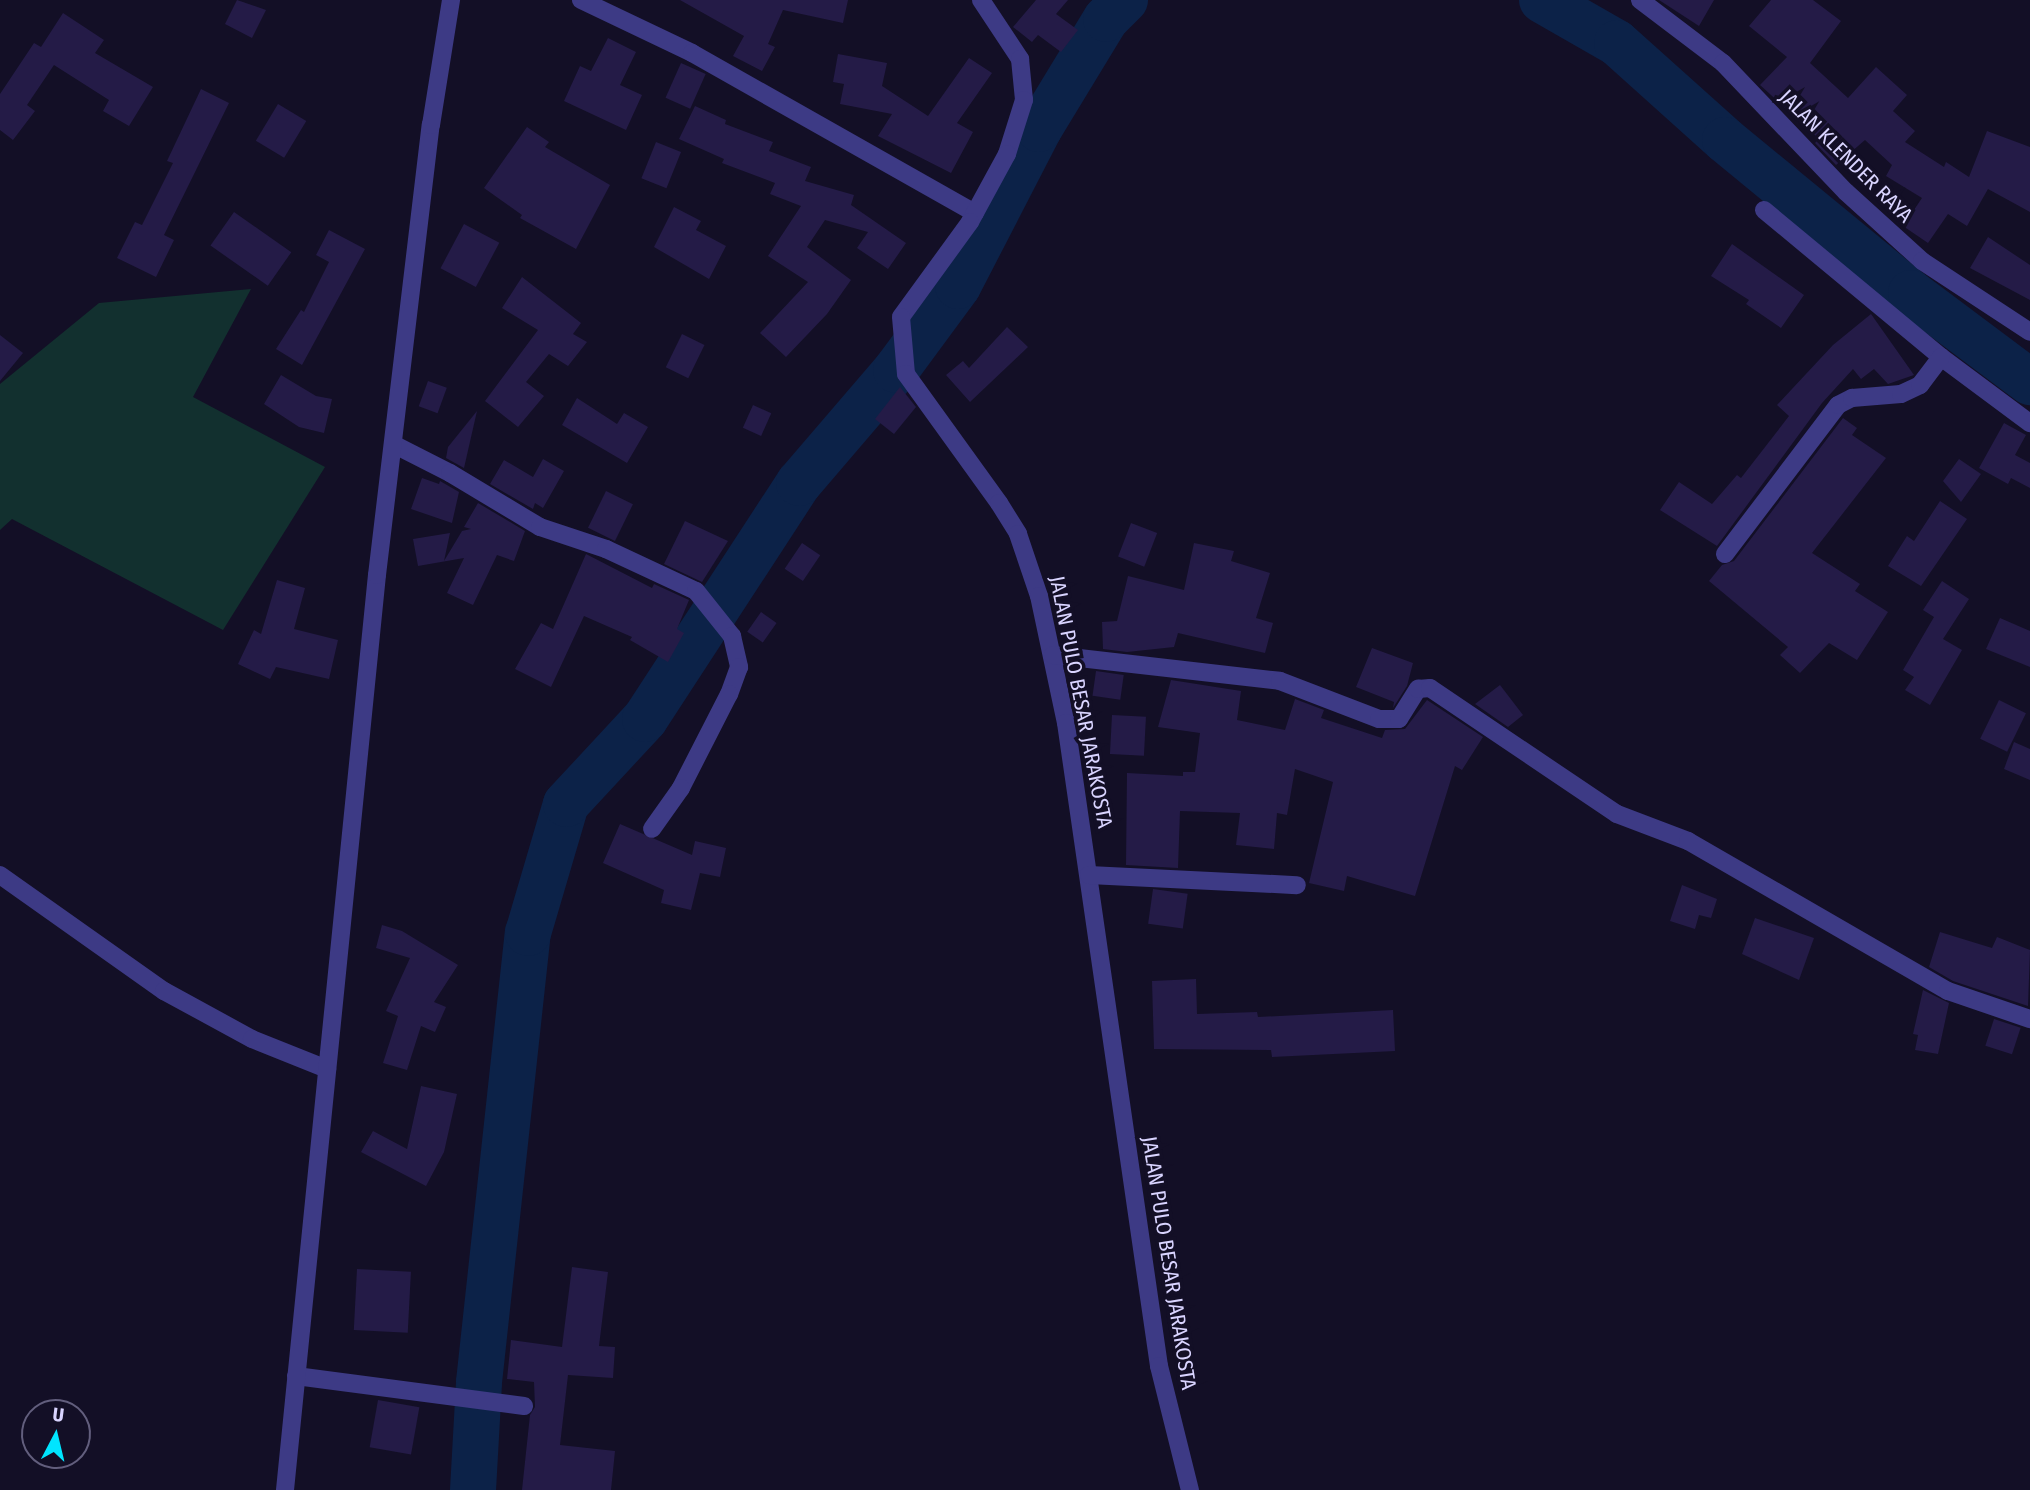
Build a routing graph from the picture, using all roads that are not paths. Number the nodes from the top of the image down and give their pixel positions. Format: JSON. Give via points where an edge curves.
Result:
{"nodes":[{"id":1,"x":451,"y":0,"type":"edge"},
{"id":2,"x":581,"y":0,"type":"edge"},
{"id":3,"x":981,"y":0,"type":"edge"},
{"id":4,"x":1640,"y":0,"type":"edge"},
{"id":5,"x":1764,"y":210,"type":"dead end"},
{"id":6,"x":975,"y":213,"type":"junction"},
{"id":7,"x":2030,"y":332,"type":"edge"},
{"id":8,"x":1941,"y":357,"type":"junction"},
{"id":9,"x":2030,"y":423,"type":"edge"},
{"id":10,"x":393,"y":444,"type":"junction"},
{"id":11,"x":1725,"y":554,"type":"dead end"},
{"id":12,"x":1053,"y":655,"type":"junction"},
{"id":13,"x":652,"y":829,"type":"dead end"},
{"id":14,"x":0,"y":875,"type":"edge"},
{"id":15,"x":1089,"y":875,"type":"junction"},
{"id":16,"x":1297,"y":885,"type":"dead end"},
{"id":17,"x":2030,"y":1019,"type":"edge"},
{"id":18,"x":327,"y":1069,"type":"junction"},
{"id":19,"x":296,"y":1376,"type":"junction"},
{"id":20,"x":516,"y":1406,"type":"dead end"},
{"id":21,"x":285,"y":1490,"type":"edge"},
{"id":22,"x":1190,"y":1490,"type":"edge"}],
"edges":[{"from":1,"to":10,"type":"street","via":[[431,125]]},
{"from":2,"to":6,"type":"street","via":[[692,53]]},
{"from":3,"to":6,"type":"street","name":"JALAN PULO BESAR JARAKOSTA","via":[[1020,59],[1024,100],[1007,154]]},
{"from":4,"to":7,"type":"street","name":"JALAN KLENDER RAYA","via":[[1723,64],[1846,192],[1922,261]]},
{"from":5,"to":8,"type":"street"},
{"from":6,"to":12,"type":"street","name":"JALAN PULO BESAR JARAKOSTA","via":[[904,312],[906,374],[1018,534]]},
{"from":8,"to":9,"type":"street"},
{"from":8,"to":11,"type":"street","via":[[1920,385],[1901,394],[1852,398],[1826,416]]},
{"from":10,"to":13,"type":"street","via":[[450,472],[540,527],[606,549],[696,592],[732,636],[739,667],[729,694],[681,788]]},
{"from":10,"to":18,"type":"street"},
{"from":12,"to":15,"type":"street","name":"JALAN PULO BESAR JARAKOSTA"},
{"from":12,"to":17,"type":"street","via":[[1280,681],[1379,719],[1399,719],[1418,689],[1430,688],[1618,814],[1688,841],[1948,991]]},
{"from":14,"to":18,"type":"street","via":[[164,991],[252,1039]]},
{"from":15,"to":16,"type":"street"},
{"from":15,"to":22,"type":"street","name":"JALAN PULO BESAR JARAKOSTA","via":[[1159,1366]]},
{"from":18,"to":19,"type":"street"},
{"from":19,"to":20,"type":"street"},
{"from":19,"to":21,"type":"street"}]}
